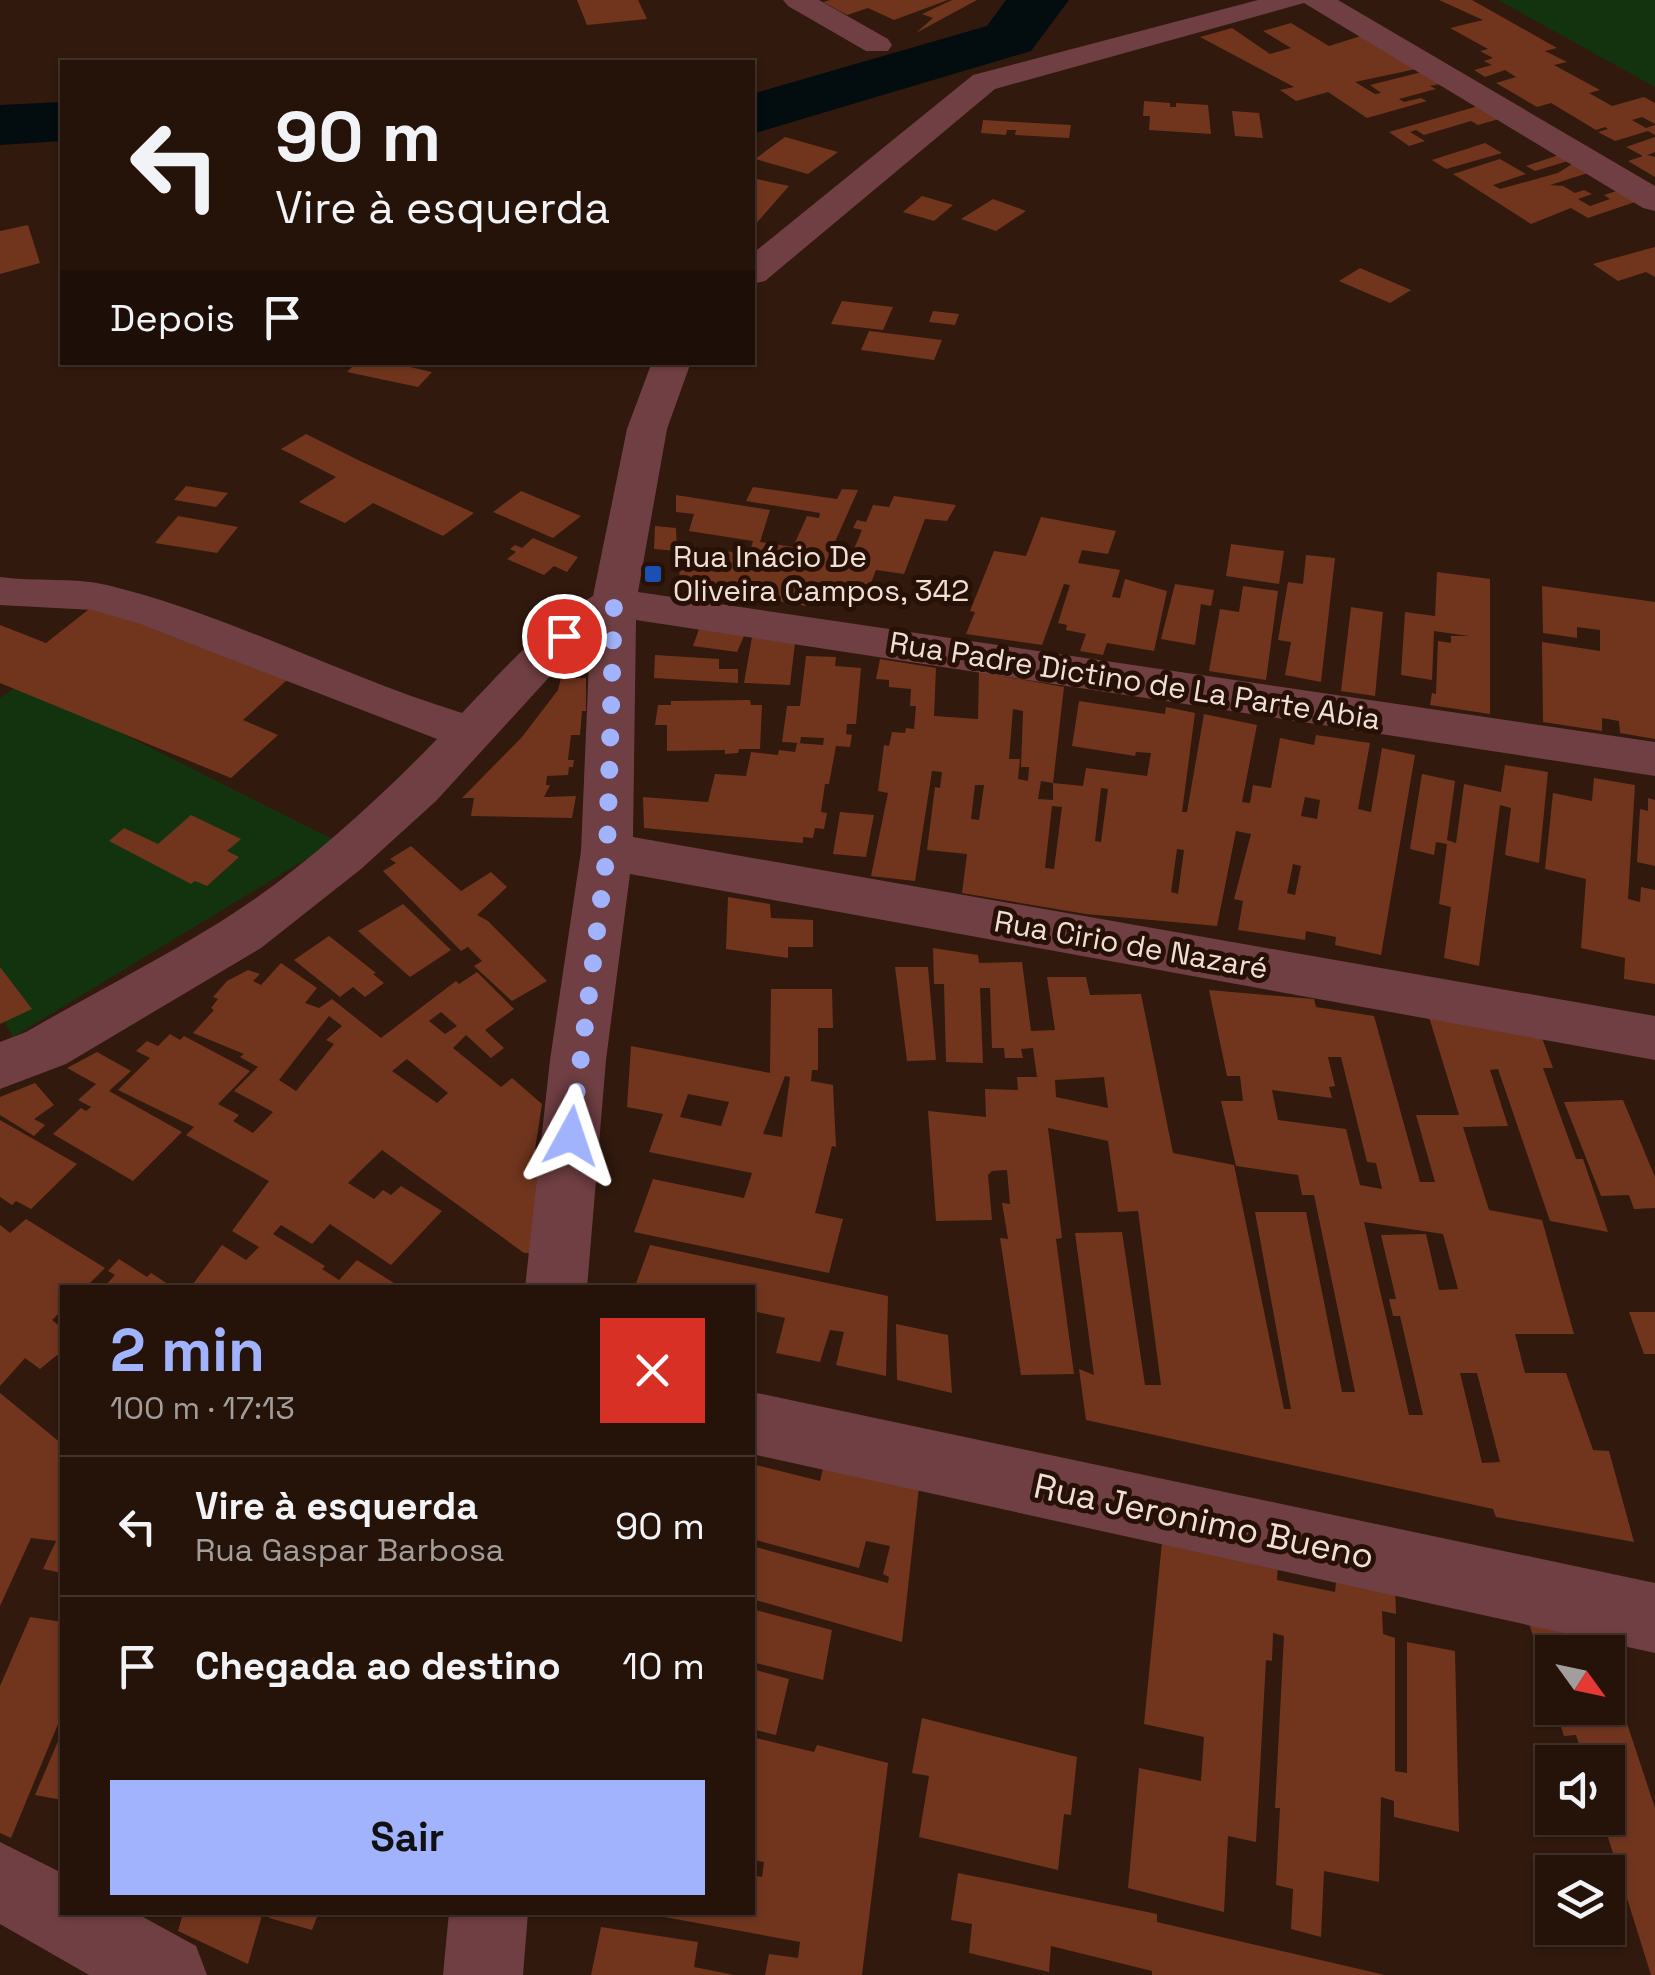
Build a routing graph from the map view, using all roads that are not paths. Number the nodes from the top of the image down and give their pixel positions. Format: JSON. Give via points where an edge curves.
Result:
{"nodes":[{"id":1,"x":798,"y":0,"type":"edge"},
{"id":2,"x":1292,"y":0,"type":"edge"},
{"id":3,"x":1317,"y":0,"type":"edge"},
{"id":4,"x":877,"y":45,"type":"dead end"},
{"id":5,"x":1655,"y":201,"type":"edge"},
{"id":6,"x":755,"y":271,"type":"edge"},
{"id":7,"x":671,"y":365,"type":"edge"},
{"id":8,"x":0,"y":592,"type":"edge"},
{"id":9,"x":614,"y":603,"type":"junction"},
{"id":10,"x":472,"y":732,"type":"junction"},
{"id":11,"x":1655,"y":760,"type":"edge"},
{"id":12,"x":607,"y":852,"type":"junction"},
{"id":13,"x":1655,"y":1038,"type":"edge"},
{"id":14,"x":0,"y":1066,"type":"edge"},
{"id":15,"x":556,"y":1285,"type":"edge"},
{"id":16,"x":755,"y":1425,"type":"edge"},
{"id":17,"x":1655,"y":1618,"type":"edge"},
{"id":18,"x":0,"y":1881,"type":"edge"},
{"id":19,"x":60,"y":1915,"type":"edge"},
{"id":20,"x":60,"y":1915,"type":"edge"},
{"id":21,"x":490,"y":1915,"type":"edge"},
{"id":22,"x":167,"y":1975,"type":"edge"},
{"id":23,"x":483,"y":1975,"type":"edge"}],
"edges":[{"from":1,"to":4,"type":"street"},
{"from":2,"to":6,"type":"street","via":[[984,82]]},
{"from":3,"to":5,"type":"street"},
{"from":7,"to":9,"type":"street","via":[[646,429]]},
{"from":8,"to":10,"type":"street","via":[[106,598],[413,716]]},
{"from":9,"to":10,"type":"street","via":[[548,650]]},
{"from":9,"to":11,"type":"street","name":"Rua Padre Dictino de La Parte Abia"},
{"from":9,"to":12,"type":"street"},
{"from":10,"to":14,"type":"street","via":[[343,856],[242,934],[46,1048]]},
{"from":12,"to":13,"type":"street","name":"Rua Cirio de Nazaré"},
{"from":12,"to":15,"type":"street"},
{"from":16,"to":17,"type":"street","name":"Rua Jeronimo Bueno"},
{"from":18,"to":20,"type":"street"},
{"from":19,"to":22,"type":"street"},
{"from":21,"to":23,"type":"street"}]}
